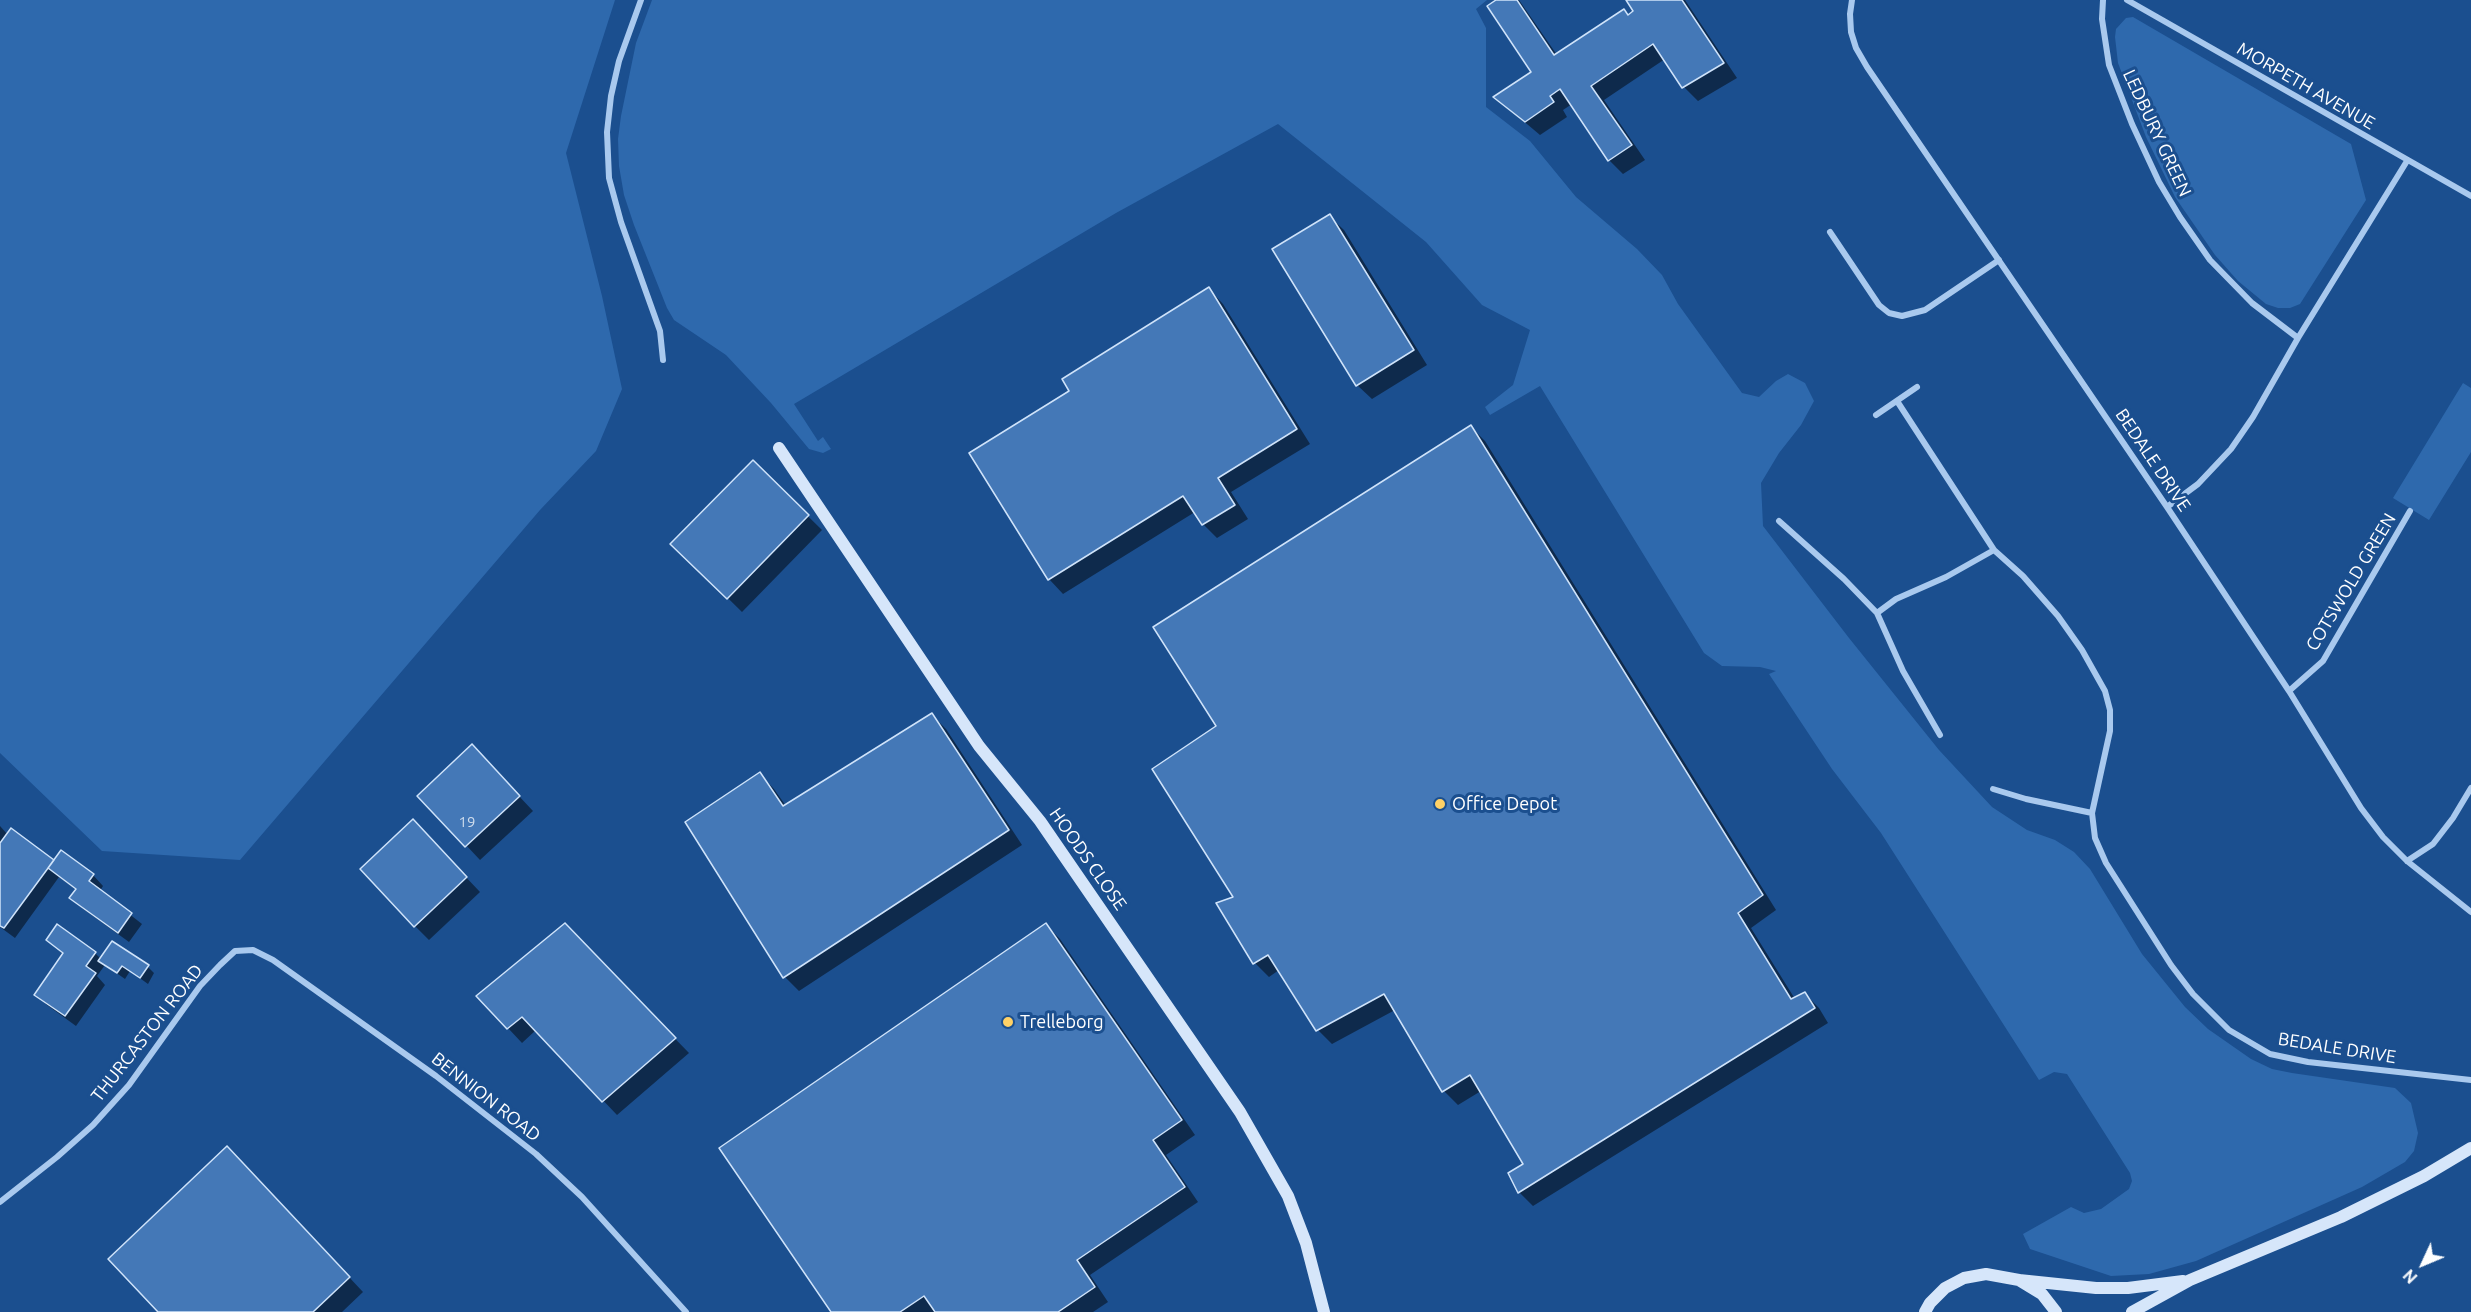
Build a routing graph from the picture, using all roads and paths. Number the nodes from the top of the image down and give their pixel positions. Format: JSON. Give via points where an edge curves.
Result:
{"nodes":[{"id":1,"x":641,"y":0,"type":"edge"},
{"id":2,"x":1852,"y":0,"type":"edge"},
{"id":3,"x":2103,"y":0,"type":"edge"},
{"id":4,"x":2127,"y":0,"type":"edge"},
{"id":5,"x":2407,"y":161,"type":"junction"},
{"id":6,"x":2471,"y":196,"type":"edge"},
{"id":7,"x":1830,"y":232,"type":"dead end"},
{"id":8,"x":1999,"y":260,"type":"junction"},
{"id":9,"x":2298,"y":338,"type":"junction"},
{"id":10,"x":663,"y":360,"type":"dead end"},
{"id":11,"x":1917,"y":387,"type":"dead end"},
{"id":12,"x":1896,"y":401,"type":"junction"},
{"id":13,"x":1876,"y":415,"type":"dead end"},
{"id":14,"x":779,"y":448,"type":"dead end"},
{"id":15,"x":2167,"y":507,"type":"junction"},
{"id":16,"x":2410,"y":511,"type":"dead end"},
{"id":17,"x":1779,"y":521,"type":"dead end"},
{"id":18,"x":1995,"y":550,"type":"junction"},
{"id":19,"x":1877,"y":613,"type":"junction"},
{"id":20,"x":2289,"y":691,"type":"junction"},
{"id":21,"x":1940,"y":735,"type":"dead end"},
{"id":22,"x":2471,"y":788,"type":"edge"},
{"id":23,"x":1993,"y":789,"type":"dead end"},
{"id":24,"x":2092,"y":813,"type":"junction"},
{"id":25,"x":2408,"y":861,"type":"junction"},
{"id":26,"x":2471,"y":912,"type":"edge"},
{"id":27,"x":235,"y":951,"type":"joint"},
{"id":28,"x":2471,"y":1080,"type":"edge"},
{"id":29,"x":2471,"y":1148,"type":"edge"},
{"id":30,"x":0,"y":1202,"type":"edge"},
{"id":31,"x":2019,"y":1280,"type":"junction"},
{"id":32,"x":2190,"y":1280,"type":"junction"},
{"id":33,"x":686,"y":1312,"type":"edge"},
{"id":34,"x":1324,"y":1312,"type":"edge"},
{"id":35,"x":1925,"y":1312,"type":"edge"},
{"id":36,"x":2056,"y":1312,"type":"edge"},
{"id":37,"x":2132,"y":1312,"type":"edge"}],
"edges":[{"from":1,"to":10,"type":"street","via":[[611,96],[607,132],[609,178],[660,331]]},
{"from":2,"to":8,"type":"street","name":"BEDALE DRIVE","via":[[1851,32],[1856,48]]},
{"from":3,"to":9,"type":"street","name":"LEDBURY GREEN","via":[[2109,65],[2159,182],[2210,260],[2252,303]]},
{"from":4,"to":5,"type":"street","name":"MORPETH AVENUE"},
{"from":5,"to":6,"type":"street","name":"MORPETH AVENUE"},
{"from":5,"to":9,"type":"street"},
{"from":7,"to":8,"type":"street","via":[[1879,305],[1902,316],[1925,310]]},
{"from":8,"to":15,"type":"street","name":"BEDALE DRIVE"},
{"from":9,"to":15,"type":"street","via":[[2231,449],[2198,484]]},
{"from":11,"to":12,"type":"street"},
{"from":12,"to":13,"type":"street"},
{"from":12,"to":18,"type":"street","name":"BEDALE DRIVE"},
{"from":14,"to":34,"type":"street","name":"HOODS CLOSE","via":[[979,746],[1040,820],[1240,1112],[1288,1196],[1306,1243]]},
{"from":15,"to":20,"type":"street","name":"BEDALE DRIVE"},
{"from":16,"to":20,"type":"street","name":"COTSWOLD GREEN","via":[[2323,661]]},
{"from":17,"to":19,"type":"street"},
{"from":18,"to":19,"type":"street","via":[[1896,599]]},
{"from":18,"to":24,"type":"street","name":"BEDALE DRIVE","via":[[2058,616],[2105,691],[2110,731]]},
{"from":19,"to":21,"type":"street","via":[[1903,670]]},
{"from":20,"to":25,"type":"street","name":"BEDALE DRIVE","via":[[2361,808]]},
{"from":22,"to":25,"type":"street","via":[[2433,844]]},
{"from":23,"to":24,"type":"street"},
{"from":24,"to":28,"type":"street","name":"BEDALE DRIVE","via":[[2095,838],[2123,891],[2176,972],[2229,1030],[2270,1054],[2308,1062]]},
{"from":25,"to":26,"type":"street","name":"BEDALE DRIVE"},
{"from":27,"to":30,"type":"street","name":"THURCASTON ROAD","via":[[200,986],[129,1085],[93,1125]]},
{"from":27,"to":33,"type":"street","name":"BENNION ROAD","via":[[253,950],[273,960],[487,1114],[582,1197]]},
{"from":29,"to":32,"type":"street","via":[[2341,1217]]},
{"from":31,"to":32,"type":"street","via":[[2096,1288]]},
{"from":31,"to":35,"type":"street","via":[[1986,1274],[1964,1278],[1945,1288]]},
{"from":31,"to":36,"type":"street","via":[[2042,1294]]},
{"from":32,"to":37,"type":"street"}]}
